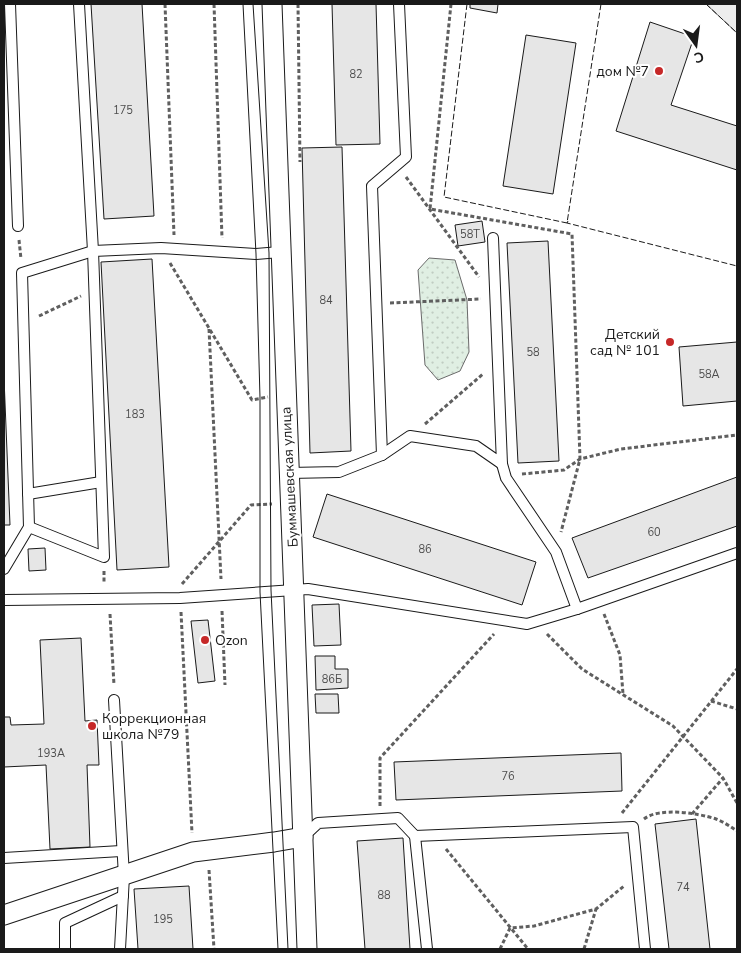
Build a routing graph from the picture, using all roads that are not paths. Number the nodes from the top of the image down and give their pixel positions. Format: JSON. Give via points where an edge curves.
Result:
{"nodes":[{"id":1,"x":10,"y":4,"type":"edge"},
{"id":2,"x":79,"y":4,"type":"edge"},
{"id":3,"x":272,"y":4,"type":"edge"},
{"id":4,"x":399,"y":4,"type":"edge"},
{"id":5,"x":18,"y":226,"type":"road end"},
{"id":6,"x":493,"y":238,"type":"dead end"},
{"id":7,"x":93,"y":251,"type":"junction"},
{"id":8,"x":280,"y":252,"type":"junction"},
{"id":9,"x":382,"y":455,"type":"junction"},
{"id":10,"x":502,"y":464,"type":"junction"},
{"id":11,"x":289,"y":473,"type":"junction"},
{"id":12,"x":101,"y":482,"type":"junction"},
{"id":13,"x":28,"y":494,"type":"junction"},
{"id":14,"x":29,"y":527,"type":"junction"},
{"id":15,"x":737,"y":553,"type":"edge"},
{"id":16,"x":4,"y":568,"type":"edge"},
{"id":17,"x":295,"y":590,"type":"junction"},
{"id":18,"x":4,"y":600,"type":"edge"},
{"id":19,"x":577,"y":609,"type":"junction"},
{"id":20,"x":114,"y":700,"type":"road end"},
{"id":21,"x":416,"y":836,"type":"junction"},
{"id":22,"x":303,"y":837,"type":"junction"},
{"id":23,"x":122,"y":851,"type":"junction"},
{"id":24,"x":4,"y":858,"type":"edge"},
{"id":25,"x":124,"y":876,"type":"junction"},
{"id":26,"x":123,"y":896,"type":"junction"},
{"id":27,"x":4,"y":915,"type":"edge"},
{"id":28,"x":65,"y":949,"type":"edge"},
{"id":29,"x":120,"y":949,"type":"edge"},
{"id":30,"x":308,"y":949,"type":"edge"},
{"id":31,"x":427,"y":949,"type":"edge"},
{"id":32,"x":646,"y":949,"type":"edge"}],
"edges":[{"from":1,"to":5,"type":"lane"},
{"from":2,"to":7,"type":"lane"},
{"from":3,"to":8,"type":"street","name":"Буммашевская улица"},
{"from":4,"to":9,"type":"lane","via":[[406,157],[372,186]]},
{"from":6,"to":10,"type":"lane"},
{"from":7,"to":8,"type":"lane","via":[[161,248],[256,254]]},
{"from":7,"to":12,"type":"lane"},
{"from":7,"to":13,"type":"lane","via":[[22,273]]},
{"from":8,"to":11,"type":"street","name":"Буммашевская улица"},
{"from":9,"to":10,"type":"lane","via":[[410,436],[476,446]]},
{"from":9,"to":11,"type":"lane","via":[[339,472]]},
{"from":10,"to":19,"type":"lane","via":[[506,478],[556,552]]},
{"from":11,"to":17,"type":"street","name":"Буммашевская улица"},
{"from":12,"to":13,"type":"lane"},
{"from":12,"to":14,"type":"lane","via":[[104,558]]},
{"from":13,"to":14,"type":"lane"},
{"from":14,"to":16,"type":"lane"},
{"from":15,"to":19,"type":"lane"},
{"from":17,"to":18,"type":"lane","via":[[180,598]]},
{"from":17,"to":19,"type":"lane","via":[[308,589],[527,624]]},
{"from":17,"to":22,"type":"street","name":"Буммашевская улица"},
{"from":20,"to":23,"type":"lane"},
{"from":21,"to":22,"type":"lane","via":[[398,818],[318,823]]},
{"from":21,"to":31,"type":"lane"},
{"from":21,"to":32,"type":"lane","via":[[633,827]]},
{"from":22,"to":25,"type":"street","via":[[193,852]]},
{"from":22,"to":30,"type":"street","name":"Буммашевская улица"},
{"from":23,"to":24,"type":"lane"},
{"from":23,"to":25,"type":"lane"},
{"from":25,"to":26,"type":"lane"},
{"from":25,"to":27,"type":"street"},
{"from":26,"to":28,"type":"lane","via":[[65,923]]},
{"from":26,"to":29,"type":"lane"}]}
